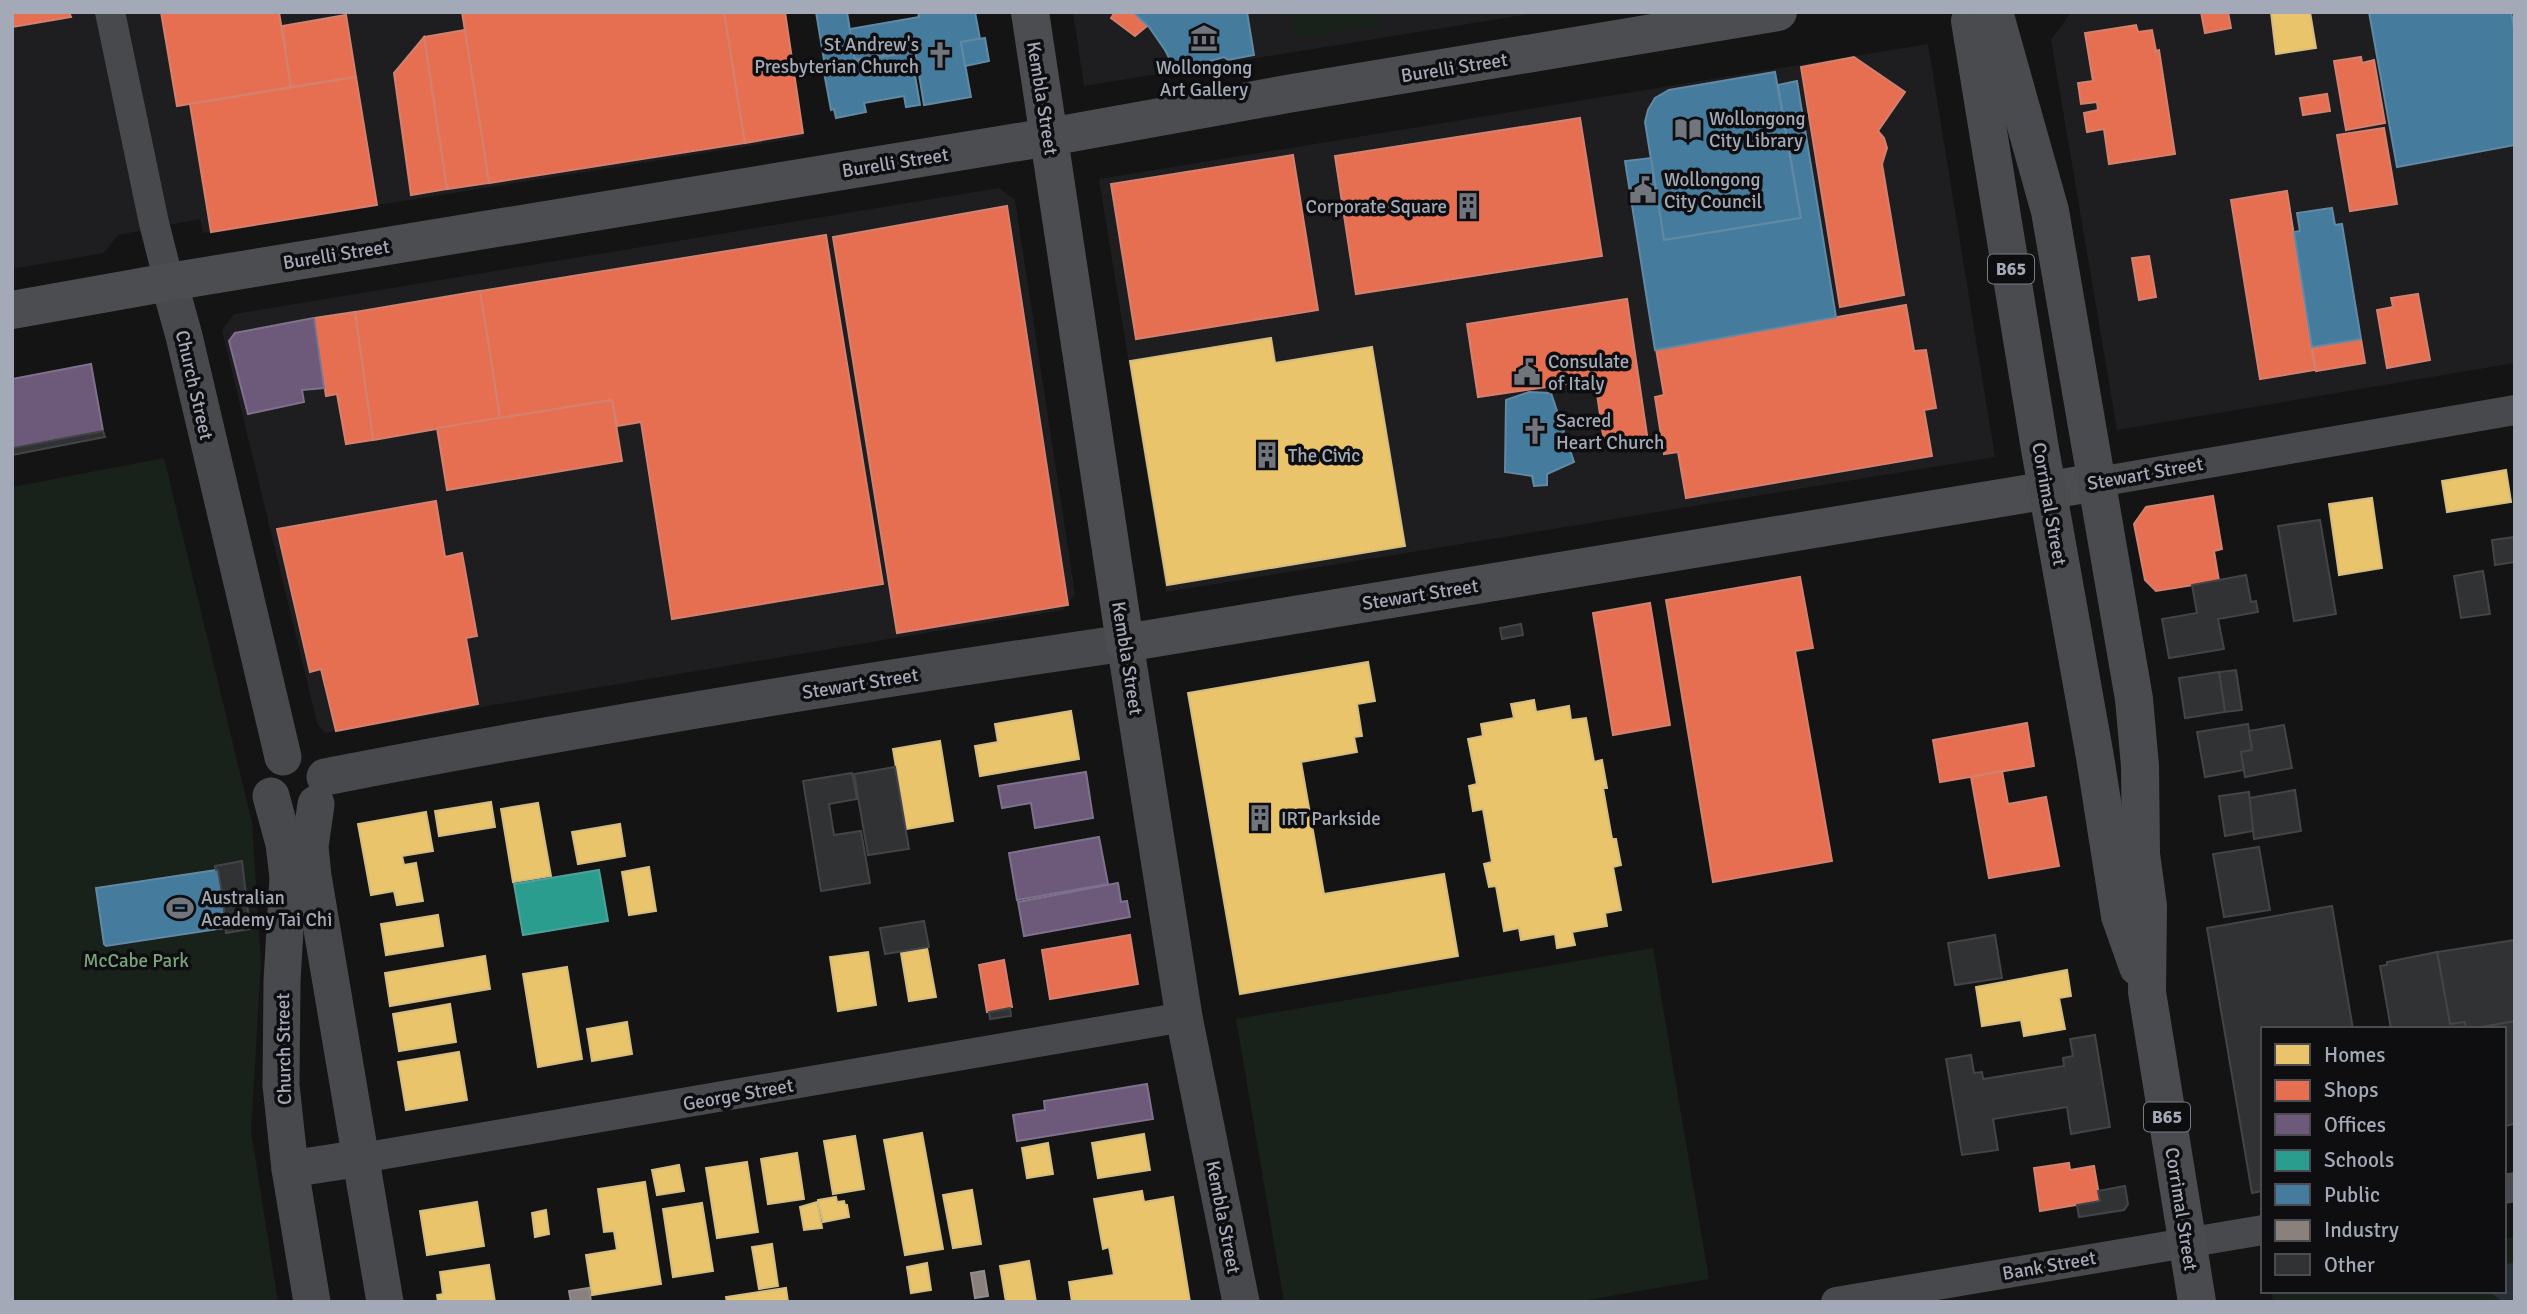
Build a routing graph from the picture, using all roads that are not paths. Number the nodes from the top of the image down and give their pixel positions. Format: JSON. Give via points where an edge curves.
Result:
{"nodes":[{"id":1,"x":110,"y":12,"type":"edge"},
{"id":2,"x":1030,"y":12,"type":"edge"},
{"id":3,"x":1777,"y":12,"type":"edge"},
{"id":4,"x":1972,"y":12,"type":"edge"},
{"id":5,"x":1994,"y":12,"type":"edge"},
{"id":6,"x":1049,"y":137,"type":"junction"},
{"id":7,"x":169,"y":282,"type":"junction"},
{"id":8,"x":12,"y":310,"type":"edge"},
{"id":9,"x":2515,"y":410,"type":"edge"},
{"id":10,"x":2098,"y":482,"type":"junction"},
{"id":11,"x":2047,"y":491,"type":"junction"},
{"id":12,"x":1125,"y":643,"type":"junction"},
{"id":13,"x":283,"y":757,"type":"junction"},
{"id":14,"x":321,"y":790,"type":"junction"},
{"id":15,"x":271,"y":796,"type":"junction"},
{"id":16,"x":2147,"y":992,"type":"junction"},
{"id":17,"x":1184,"y":1017,"type":"junction"},
{"id":18,"x":362,"y":1158,"type":"junction"},
{"id":19,"x":290,"y":1169,"type":"junction"},
{"id":20,"x":2261,"y":1230,"type":"edge"},
{"id":21,"x":2187,"y":1242,"type":"junction"},
{"id":22,"x":312,"y":1302,"type":"edge"},
{"id":23,"x":385,"y":1302,"type":"edge"},
{"id":24,"x":1241,"y":1302,"type":"edge"},
{"id":25,"x":1836,"y":1302,"type":"edge"},
{"id":26,"x":2197,"y":1302,"type":"edge"}],
"edges":[{"from":1,"to":7,"type":"street","name":"Church Street"},
{"from":2,"to":6,"type":"main road","name":"Kembla Street"},
{"from":3,"to":6,"type":"main road","name":"Burelli Street"},
{"from":4,"to":11,"type":"main road","name":"Corrimal Street","number":"B65"},
{"from":5,"to":10,"type":"main road","name":"Corrimal Street","via":[[2050,211]]},
{"from":6,"to":7,"type":"main road","name":"Burelli Street"},
{"from":6,"to":12,"type":"main road","name":"Kembla Street"},
{"from":7,"to":8,"type":"main road","name":"Burelli Street"},
{"from":7,"to":13,"type":"street","name":"Church Street"},
{"from":9,"to":10,"type":"street","name":"Stewart Street"},
{"from":10,"to":11,"type":"main road","name":"Stewart Street"},
{"from":10,"to":16,"type":"main road","name":"Corrimal Street","via":[[2138,737],[2141,854],[2148,906]]},
{"from":11,"to":12,"type":"main road","name":"Stewart Street"},
{"from":11,"to":16,"type":"main road","name":"Corrimal Street","number":"B65","via":[[2120,916]]},
{"from":12,"to":14,"type":"street","name":"Stewart Street","via":[[510,741]]},
{"from":12,"to":17,"type":"street","name":"Kembla Street"},
{"from":13,"to":14,"type":"street","via":[[306,754],[319,763]]},
{"from":13,"to":15,"type":"street","via":[[269,774]]},
{"from":14,"to":15,"type":"street","via":[[303,811],[282,806]]},
{"from":14,"to":18,"type":"street","via":[[311,866]]},
{"from":15,"to":19,"type":"street","name":"Church Street","via":[[288,877],[281,1062]]},
{"from":16,"to":21,"type":"main road","name":"Corrimal Street","number":"B65"},
{"from":17,"to":18,"type":"street","name":"George Street"},
{"from":17,"to":24,"type":"street","name":"Kembla Street"},
{"from":18,"to":19,"type":"street","name":"George Street"},
{"from":18,"to":23,"type":"street"},
{"from":19,"to":22,"type":"street","name":"Church Street"},
{"from":20,"to":21,"type":"street","name":"Bank Street"},
{"from":21,"to":25,"type":"street","name":"Bank Street"},
{"from":21,"to":26,"type":"main road","name":"Corrimal Street","number":"B65"}]}
